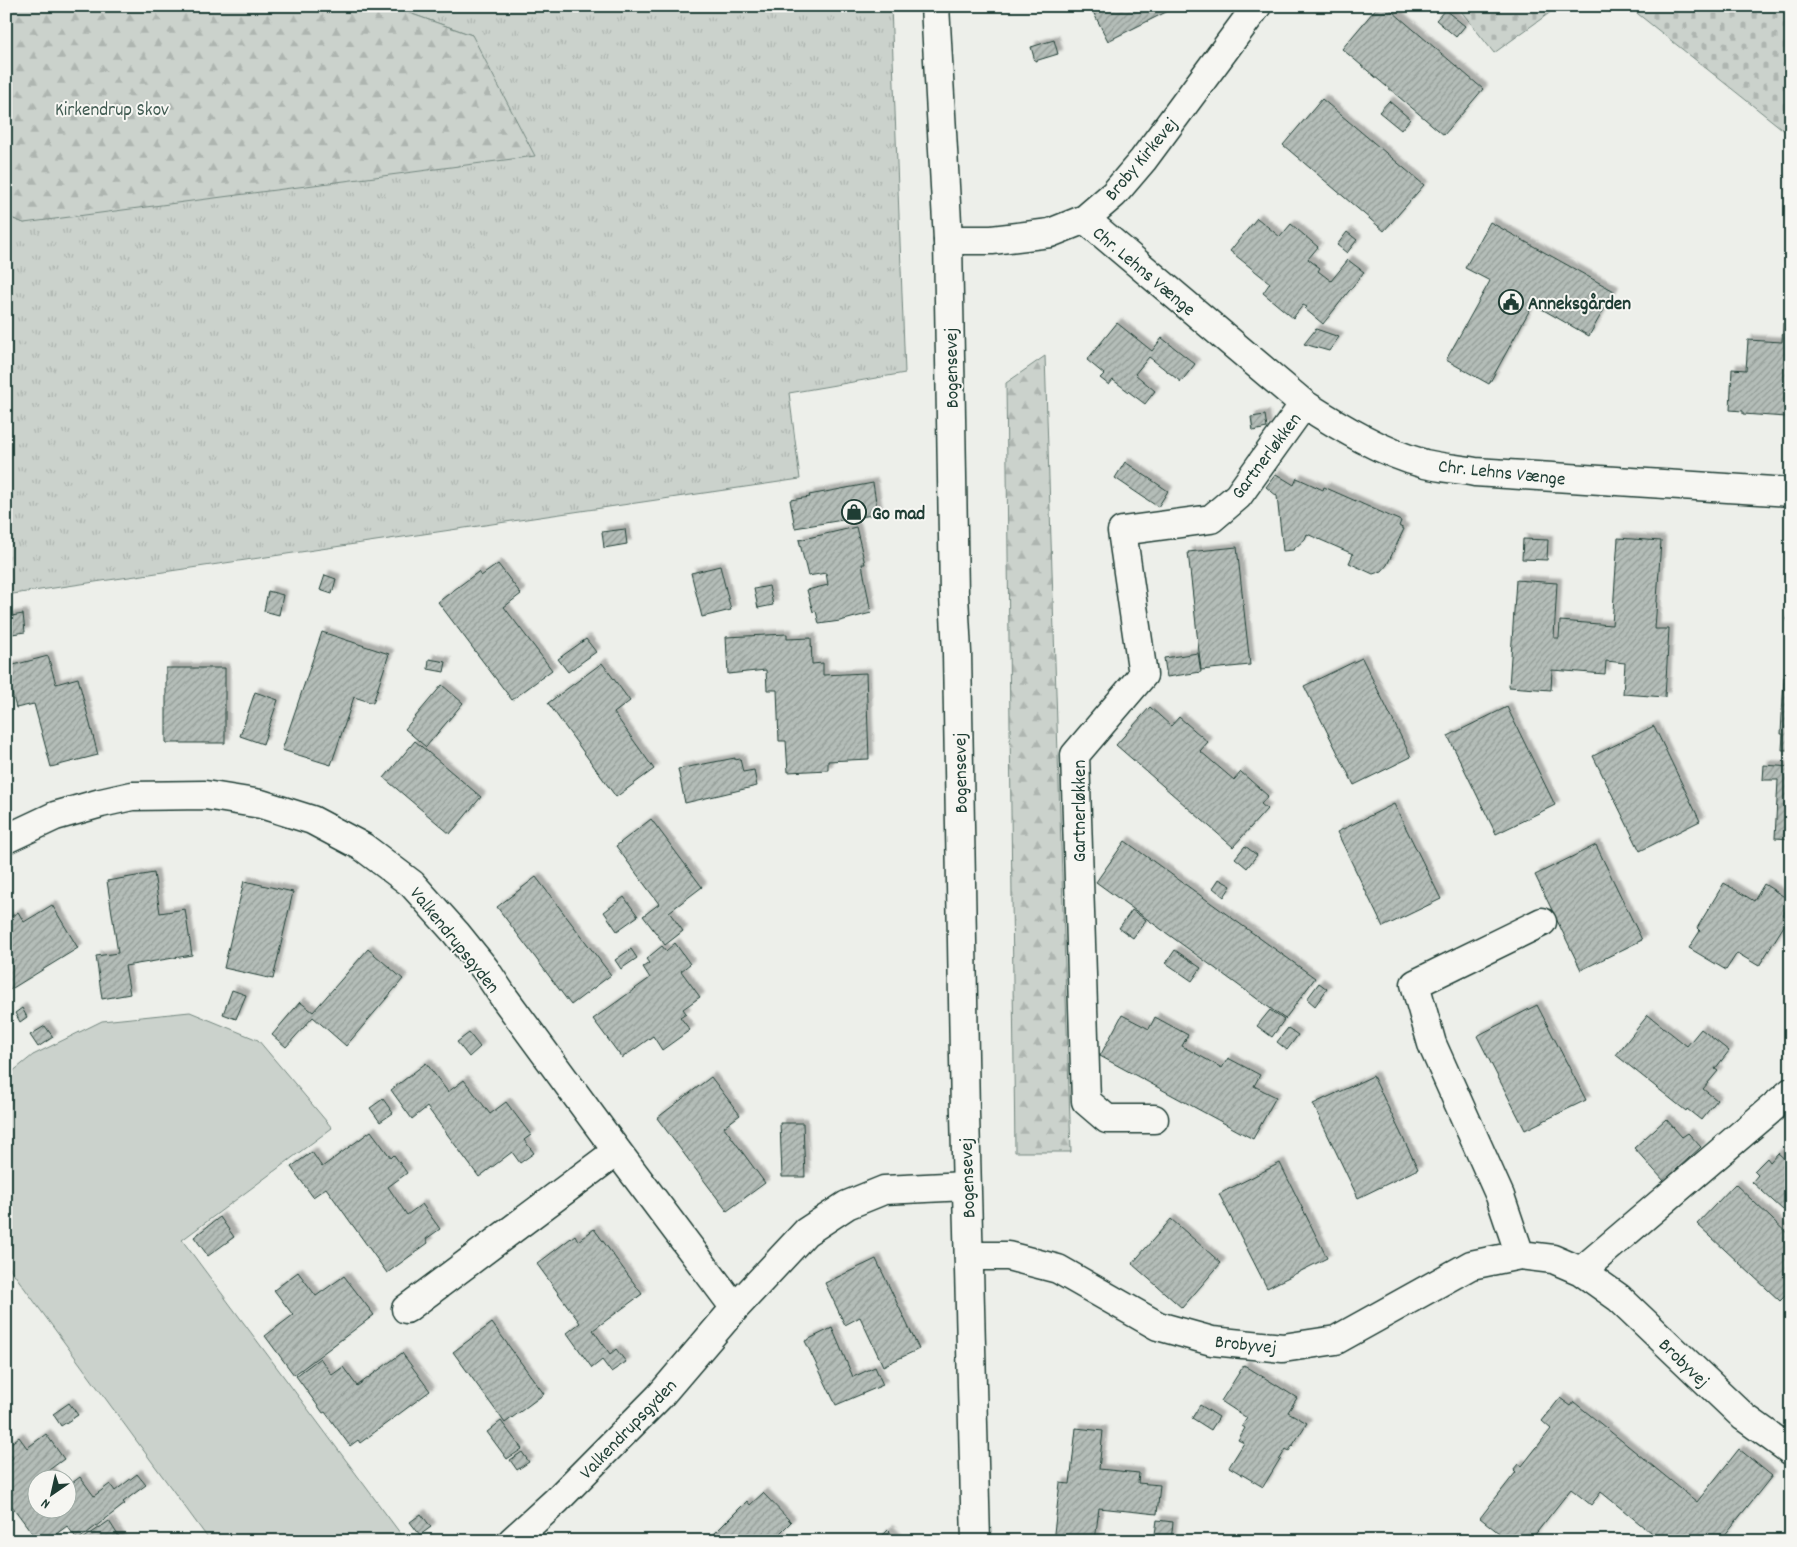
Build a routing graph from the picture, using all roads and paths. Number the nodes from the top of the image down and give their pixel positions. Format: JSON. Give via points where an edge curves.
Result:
{"nodes":[{"id":1,"x":935,"y":6,"type":"edge"},
{"id":2,"x":1258,"y":6,"type":"edge"},
{"id":3,"x":1085,"y":219,"type":"junction"},
{"id":4,"x":948,"y":240,"type":"junction"},
{"id":5,"x":1304,"y":404,"type":"junction"},
{"id":6,"x":1791,"y":492,"type":"edge"},
{"id":7,"x":6,"y":839,"type":"edge"},
{"id":8,"x":1542,"y":922,"type":"dead end"},
{"id":9,"x":1791,"y":1092,"type":"edge"},
{"id":10,"x":1154,"y":1118,"type":"dead end"},
{"id":11,"x":617,"y":1151,"type":"junction"},
{"id":12,"x":966,"y":1186,"type":"junction"},
{"id":13,"x":1520,"y":1255,"type":"junction"},
{"id":14,"x":969,"y":1256,"type":"junction"},
{"id":15,"x":1581,"y":1271,"type":"junction"},
{"id":16,"x":735,"y":1308,"type":"junction"},
{"id":17,"x":406,"y":1309,"type":"dead end"},
{"id":18,"x":1791,"y":1451,"type":"edge"},
{"id":19,"x":512,"y":1541,"type":"edge"},
{"id":20,"x":976,"y":1541,"type":"edge"}],
"edges":[{"from":1,"to":4,"type":"street","name":"Bogensevej"},
{"from":2,"to":3,"type":"street","name":"Broby Kirkevej","via":[[1137,167],[1114,194]]},
{"from":3,"to":4,"type":"street","name":"Broby Kirkevej","via":[[1050,233],[992,240]]},
{"from":3,"to":5,"type":"street","name":"Chr. Lehns Vænge"},
{"from":4,"to":12,"type":"street","name":"Bogensevej"},
{"from":5,"to":6,"type":"street","name":"Chr. Lehns Vænge","via":[[1379,446],[1425,464],[1475,472]]},
{"from":5,"to":10,"type":"street","name":"Gartnerløkken","via":[[1238,496],[1211,518],[1122,531],[1143,675],[1075,755],[1086,1101],[1107,1118]]},
{"from":7,"to":11,"type":"street","name":"Valkendrupsgyden","via":[[55,816],[132,796],[205,795],[261,804],[320,825],[363,847],[412,884],[485,969]]},
{"from":8,"to":13,"type":"street","via":[[1416,984],[1432,1044],[1500,1196]]},
{"from":9,"to":15,"type":"street"},
{"from":11,"to":16,"type":"street","name":"Valkendrupsgyden"},
{"from":11,"to":17,"type":"street"},
{"from":12,"to":14,"type":"street","name":"Bogensevej"},
{"from":12,"to":16,"type":"street","name":"Valkendrupsgyden","via":[[884,1190],[847,1204],[806,1232]]},
{"from":13,"to":14,"type":"street","name":"Brobyvej","via":[[1471,1265],[1336,1340],[1283,1348],[1212,1341],[1158,1326],[1058,1269],[1008,1256]]},
{"from":13,"to":15,"type":"street","name":"Brobyvej","via":[[1553,1259]]},
{"from":14,"to":20,"type":"street","name":"Bogensevej"},
{"from":15,"to":18,"type":"street","name":"Brobyvej","via":[[1619,1298],[1744,1417]]},
{"from":16,"to":19,"type":"street","name":"Valkendrupsgyden","via":[[659,1397]]}]}
